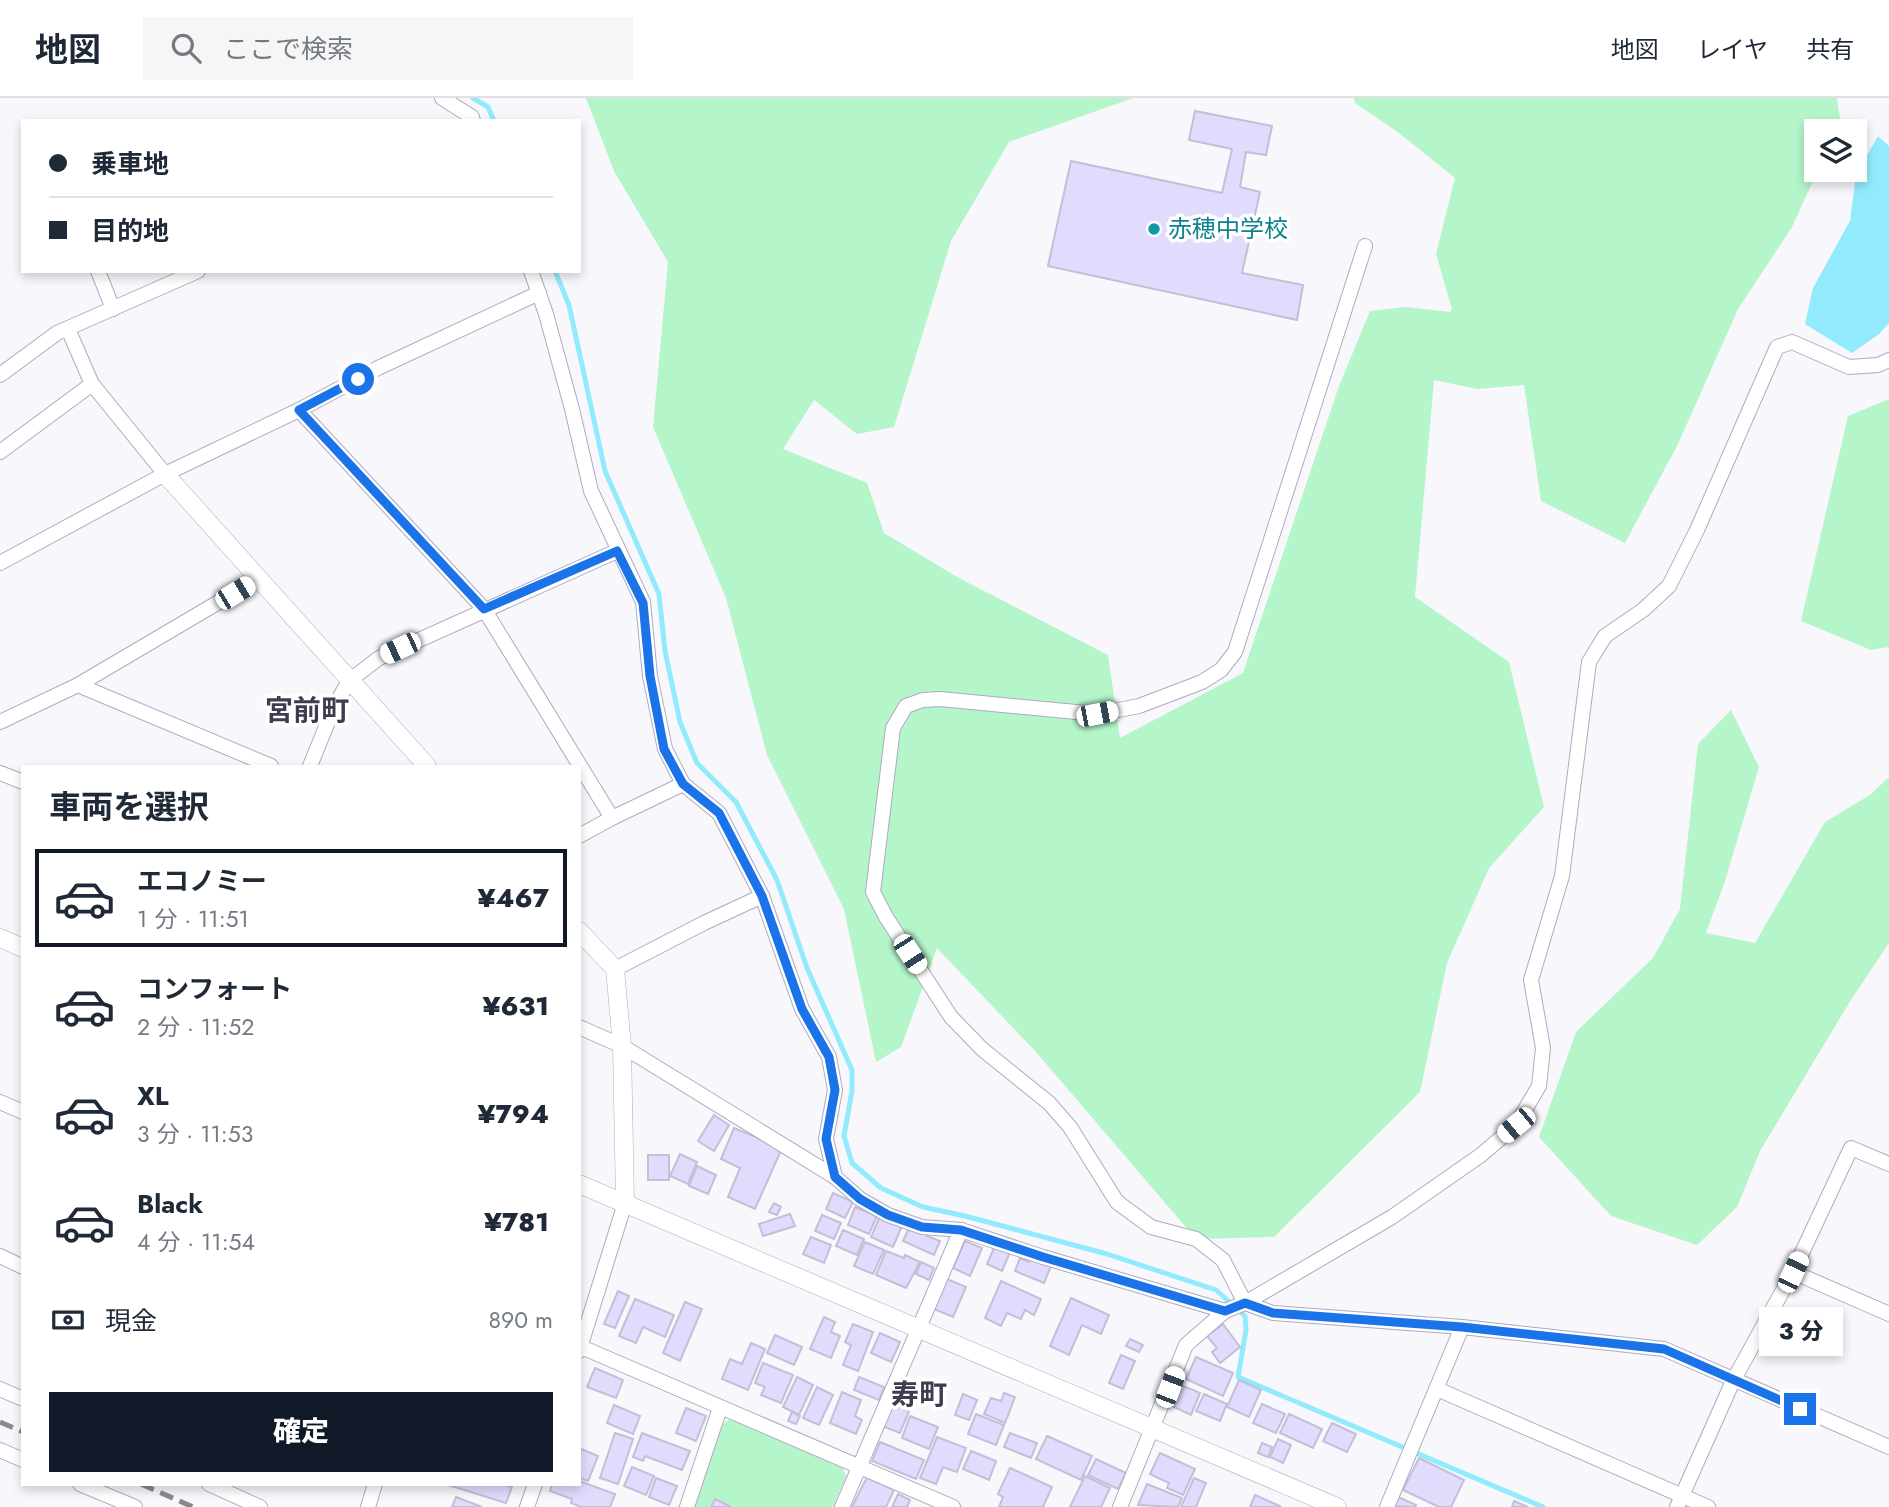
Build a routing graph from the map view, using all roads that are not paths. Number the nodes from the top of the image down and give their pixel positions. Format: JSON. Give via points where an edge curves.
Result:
{"nodes":[{"id":1,"x":442,"y":98,"type":"edge"},
{"id":2,"x":472,"y":119,"type":"edge"},
{"id":3,"x":1365,"y":246,"type":"dead end"},
{"id":4,"x":99,"y":273,"type":"edge"},
{"id":5,"x":194,"y":273,"type":"edge"},
{"id":6,"x":532,"y":273,"type":"edge"},
{"id":7,"x":539,"y":293,"type":"junction"},
{"id":8,"x":113,"y":309,"type":"junction"},
{"id":9,"x":68,"y":329,"type":"junction"},
{"id":10,"x":1889,"y":360,"type":"edge"},
{"id":11,"x":0,"y":375,"type":"edge"},
{"id":12,"x":92,"y":384,"type":"junction"},
{"id":13,"x":299,"y":410,"type":"junction"},
{"id":14,"x":0,"y":452,"type":"edge"},
{"id":15,"x":165,"y":474,"type":"junction"},
{"id":16,"x":617,"y":551,"type":"junction"},
{"id":17,"x":0,"y":563,"type":"edge"},
{"id":18,"x":258,"y":579,"type":"junction"},
{"id":19,"x":484,"y":609,"type":"junction"},
{"id":20,"x":349,"y":681,"type":"junction"},
{"id":21,"x":78,"y":685,"type":"junction"},
{"id":22,"x":0,"y":722,"type":"edge"},
{"id":23,"x":269,"y":765,"type":"edge"},
{"id":24,"x":310,"y":765,"type":"edge"},
{"id":25,"x":426,"y":765,"type":"edge"},
{"id":26,"x":580,"y":765,"type":"edge"},
{"id":27,"x":581,"y":767,"type":"edge"},
{"id":28,"x":0,"y":773,"type":"edge"},
{"id":29,"x":21,"y":781,"type":"edge"},
{"id":30,"x":683,"y":784,"type":"junction"},
{"id":31,"x":612,"y":818,"type":"junction"},
{"id":32,"x":581,"y":835,"type":"edge"},
{"id":33,"x":762,"y":896,"type":"junction"},
{"id":34,"x":581,"y":933,"type":"edge"},
{"id":35,"x":0,"y":938,"type":"edge"},
{"id":36,"x":21,"y":946,"type":"edge"},
{"id":37,"x":615,"y":969,"type":"junction"},
{"id":38,"x":581,"y":1028,"type":"edge"},
{"id":39,"x":622,"y":1046,"type":"junction"},
{"id":40,"x":1,"y":1106,"type":"edge"},
{"id":41,"x":21,"y":1111,"type":"edge"},
{"id":42,"x":1889,"y":1164,"type":"edge"},
{"id":43,"x":835,"y":1177,"type":"junction"},
{"id":44,"x":581,"y":1185,"type":"edge"},
{"id":45,"x":625,"y":1203,"type":"junction"},
{"id":46,"x":961,"y":1230,"type":"junction"},
{"id":47,"x":0,"y":1256,"type":"edge"},
{"id":48,"x":21,"y":1266,"type":"edge"},
{"id":49,"x":1793,"y":1272,"type":"junction"},
{"id":50,"x":1245,"y":1303,"type":"junction"},
{"id":51,"x":1225,"y":1311,"type":"junction"},
{"id":52,"x":1889,"y":1314,"type":"edge"},
{"id":53,"x":1462,"y":1327,"type":"junction"},
{"id":54,"x":917,"y":1328,"type":"junction"},
{"id":55,"x":581,"y":1345,"type":"edge"},
{"id":56,"x":581,"y":1348,"type":"edge"},
{"id":57,"x":1733,"y":1381,"type":"junction"},
{"id":58,"x":0,"y":1389,"type":"edge"},
{"id":59,"x":1437,"y":1390,"type":"junction"},
{"id":60,"x":21,"y":1398,"type":"edge"},
{"id":61,"x":720,"y":1408,"type":"junction"},
{"id":62,"x":1154,"y":1429,"type":"junction"},
{"id":63,"x":1889,"y":1447,"type":"edge"},
{"id":64,"x":0,"y":1450,"type":"edge"},
{"id":65,"x":21,"y":1459,"type":"edge"},
{"id":66,"x":859,"y":1467,"type":"junction"},
{"id":67,"x":85,"y":1486,"type":"edge"},
{"id":68,"x":213,"y":1486,"type":"edge"},
{"id":69,"x":374,"y":1486,"type":"edge"},
{"id":70,"x":534,"y":1486,"type":"edge"},
{"id":71,"x":1680,"y":1502,"type":"edge"},
{"id":72,"x":135,"y":1507,"type":"edge"},
{"id":73,"x":260,"y":1507,"type":"edge"},
{"id":74,"x":368,"y":1507,"type":"edge"},
{"id":75,"x":527,"y":1507,"type":"edge"},
{"id":76,"x":687,"y":1507,"type":"edge"},
{"id":77,"x":842,"y":1507,"type":"edge"},
{"id":78,"x":953,"y":1507,"type":"edge"},
{"id":79,"x":1120,"y":1507,"type":"edge"},
{"id":80,"x":1337,"y":1507,"type":"edge"},
{"id":81,"x":1387,"y":1507,"type":"edge"},
{"id":82,"x":1707,"y":1507,"type":"edge"}],
"edges":[{"from":1,"to":2,"type":"street"},
{"from":3,"to":50,"type":"street","via":[[1235,652],[1221,670],[1166,697],[1097,714],[940,699],[906,706],[893,728],[883,794],[873,892],[951,1017],[982,1049],[1049,1103],[1070,1127],[1117,1202],[1152,1227],[1196,1238],[1223,1260]]},
{"from":4,"to":8,"type":"street"},
{"from":5,"to":8,"type":"street"},
{"from":6,"to":7,"type":"street"},
{"from":7,"to":13,"type":"street","via":[[377,368]]},
{"from":7,"to":16,"type":"street","via":[[591,491]]},
{"from":8,"to":9,"type":"street"},
{"from":9,"to":11,"type":"street"},
{"from":9,"to":12,"type":"street"},
{"from":10,"to":50,"type":"street","via":[[1849,367],[1792,342],[1777,347],[1669,586],[1605,636],[1589,662],[1562,876],[1531,980],[1543,1048],[1539,1086],[1516,1125],[1392,1217]]},
{"from":12,"to":14,"type":"street"},
{"from":12,"to":15,"type":"street"},
{"from":13,"to":15,"type":"street"},
{"from":13,"to":19,"type":"street"},
{"from":15,"to":17,"type":"street"},
{"from":15,"to":18,"type":"street"},
{"from":16,"to":19,"type":"street"},
{"from":16,"to":30,"type":"street","via":[[643,603],[664,749]]},
{"from":18,"to":20,"type":"street"},
{"from":18,"to":21,"type":"street"},
{"from":19,"to":20,"type":"street","via":[[379,658]]},
{"from":19,"to":26,"type":"street"},
{"from":20,"to":24,"type":"street"},
{"from":20,"to":25,"type":"street"},
{"from":21,"to":22,"type":"street"},
{"from":21,"to":23,"type":"street"},
{"from":27,"to":31,"type":"street"},
{"from":28,"to":29,"type":"street"},
{"from":30,"to":31,"type":"street"},
{"from":30,"to":33,"type":"street","via":[[719,813]]},
{"from":31,"to":32,"type":"street"},
{"from":33,"to":37,"type":"street"},
{"from":33,"to":43,"type":"street","via":[[802,1009],[829,1057],[835,1090],[826,1139]]},
{"from":34,"to":37,"type":"street"},
{"from":35,"to":36,"type":"street"},
{"from":37,"to":39,"type":"street"},
{"from":38,"to":39,"type":"street"},
{"from":39,"to":43,"type":"street"},
{"from":39,"to":45,"type":"street"},
{"from":40,"to":41,"type":"street"},
{"from":42,"to":49,"type":"street","via":[[1851,1148]]},
{"from":43,"to":46,"type":"street","via":[[888,1215],[922,1227]]},
{"from":44,"to":45,"type":"street"},
{"from":45,"to":54,"type":"street"},
{"from":45,"to":55,"type":"street"},
{"from":46,"to":51,"type":"street"},
{"from":46,"to":54,"type":"street"},
{"from":47,"to":48,"type":"street"},
{"from":49,"to":52,"type":"street"},
{"from":49,"to":57,"type":"street"},
{"from":50,"to":51,"type":"street"},
{"from":50,"to":53,"type":"street","via":[[1273,1313]]},
{"from":51,"to":62,"type":"street","via":[[1186,1345]]},
{"from":53,"to":57,"type":"street","via":[[1664,1349]]},
{"from":53,"to":59,"type":"street"},
{"from":54,"to":62,"type":"street"},
{"from":54,"to":66,"type":"street"},
{"from":56,"to":61,"type":"street"},
{"from":57,"to":63,"type":"street"},
{"from":57,"to":71,"type":"street"},
{"from":58,"to":60,"type":"street"},
{"from":59,"to":71,"type":"street"},
{"from":59,"to":81,"type":"street"},
{"from":61,"to":66,"type":"street"},
{"from":61,"to":76,"type":"street"},
{"from":62,"to":79,"type":"street"},
{"from":62,"to":80,"type":"street"},
{"from":64,"to":65,"type":"street"},
{"from":66,"to":77,"type":"street"},
{"from":66,"to":78,"type":"street"},
{"from":67,"to":72,"type":"street"},
{"from":68,"to":73,"type":"street"},
{"from":69,"to":74,"type":"street"},
{"from":70,"to":75,"type":"street"},
{"from":71,"to":82,"type":"street"}]}
